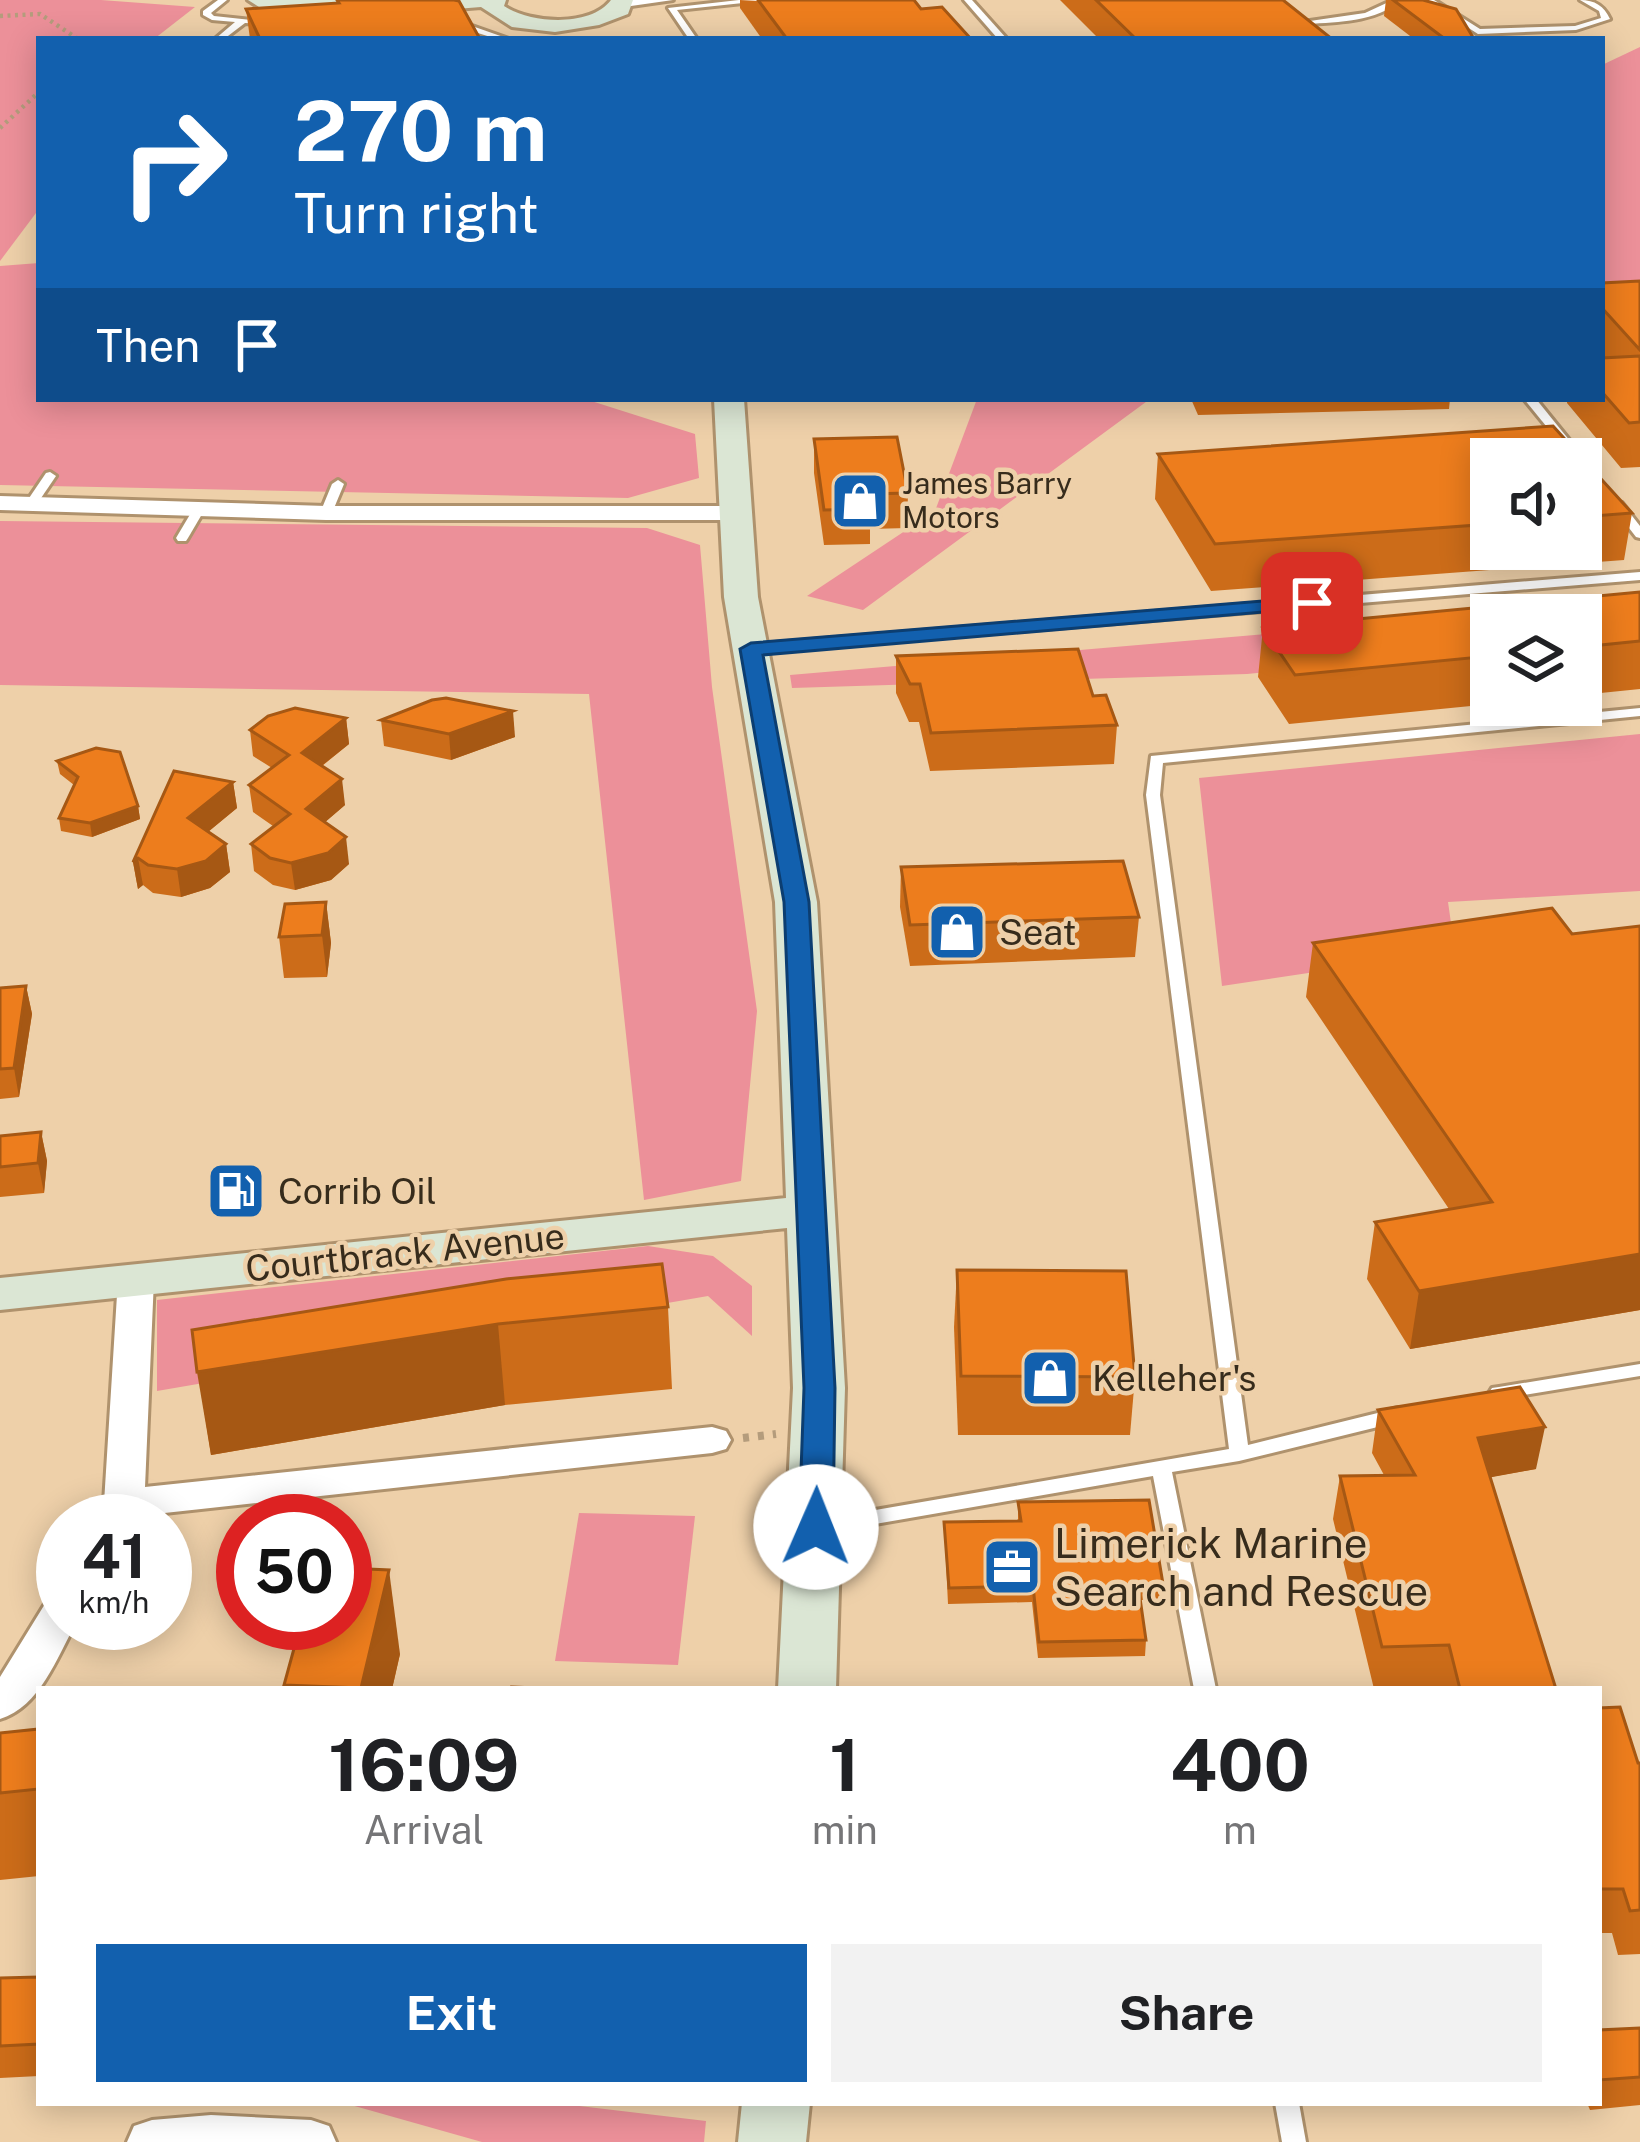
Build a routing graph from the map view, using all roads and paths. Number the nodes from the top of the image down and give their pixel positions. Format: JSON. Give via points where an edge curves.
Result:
{"nodes":[{"id":1,"x":223,"y":0,"type":"edge"},
{"id":2,"x":259,"y":0,"type":"edge"},
{"id":3,"x":664,"y":0,"type":"edge"},
{"id":4,"x":768,"y":0,"type":"edge"},
{"id":5,"x":968,"y":0,"type":"edge"},
{"id":6,"x":1398,"y":0,"type":"edge"},
{"id":7,"x":1429,"y":0,"type":"edge"},
{"id":8,"x":1584,"y":0,"type":"edge"},
{"id":9,"x":623,"y":3,"type":"edge"},
{"id":10,"x":1295,"y":11,"type":"edge"},
{"id":11,"x":498,"y":14,"type":"edge"},
{"id":12,"x":0,"y":16,"type":"edge"},
{"id":13,"x":242,"y":21,"type":"junction"},
{"id":14,"x":280,"y":22,"type":"edge"},
{"id":15,"x":1307,"y":22,"type":"junction"},
{"id":16,"x":546,"y":24,"type":"junction"},
{"id":17,"x":588,"y":30,"type":"edge"},
{"id":18,"x":1318,"y":30,"type":"edge"},
{"id":19,"x":73,"y":36,"type":"edge"},
{"id":20,"x":224,"y":36,"type":"edge"},
{"id":21,"x":565,"y":36,"type":"edge"},
{"id":22,"x":691,"y":36,"type":"edge"},
{"id":23,"x":1000,"y":36,"type":"edge"},
{"id":24,"x":1477,"y":36,"type":"edge"},
{"id":25,"x":36,"y":95,"type":"edge"},
{"id":26,"x":0,"y":128,"type":"edge"},
{"id":27,"x":729,"y":402,"type":"edge"},
{"id":28,"x":1532,"y":402,"type":"edge"},
{"id":29,"x":1562,"y":438,"type":"edge"},
{"id":30,"x":50,"y":476,"type":"dead end"},
{"id":31,"x":338,"y":484,"type":"dead end"},
{"id":32,"x":1610,"y":497,"type":"edge"},
{"id":33,"x":0,"y":503,"type":"edge"},
{"id":34,"x":31,"y":504,"type":"junction"},
{"id":35,"x":200,"y":509,"type":"junction"},
{"id":36,"x":326,"y":513,"type":"junction"},
{"id":37,"x":736,"y":513,"type":"junction"},
{"id":38,"x":1640,"y":534,"type":"edge"},
{"id":39,"x":182,"y":538,"type":"dead end"},
{"id":40,"x":1640,"y":576,"type":"edge"},
{"id":41,"x":751,"y":649,"type":"junction"},
{"id":42,"x":1640,"y":712,"type":"edge"},
{"id":43,"x":810,"y":1211,"type":"junction"},
{"id":44,"x":136,"y":1279,"type":"junction"},
{"id":45,"x":0,"y":1294,"type":"edge"},
{"id":46,"x":1640,"y":1370,"type":"edge"},
{"id":47,"x":1474,"y":1397,"type":"edge"},
{"id":48,"x":1410,"y":1412,"type":"edge"},
{"id":49,"x":818,"y":1430,"type":"junction"},
{"id":50,"x":712,"y":1441,"type":"joint"},
{"id":51,"x":1240,"y":1454,"type":"junction"},
{"id":52,"x":1162,"y":1469,"type":"junction"},
{"id":53,"x":120,"y":1494,"type":"edge"},
{"id":54,"x":192,"y":1503,"type":"edge"},
{"id":55,"x":816,"y":1527,"type":"junction"},
{"id":56,"x":40,"y":1650,"type":"edge"},
{"id":57,"x":807,"y":1686,"type":"edge"},
{"id":58,"x":1204,"y":1686,"type":"edge"},
{"id":59,"x":0,"y":1703,"type":"edge"},
{"id":60,"x":776,"y":2106,"type":"edge"},
{"id":61,"x":1287,"y":2106,"type":"edge"},
{"id":62,"x":152,"y":2142,"type":"edge"},
{"id":63,"x":311,"y":2142,"type":"edge"},
{"id":64,"x":772,"y":2142,"type":"edge"},
{"id":65,"x":1294,"y":2142,"type":"edge"}],
"edges":[{"from":1,"to":13,"type":"lane","via":[[206,13]]},
{"from":2,"to":11,"type":"main road"},
{"from":3,"to":9,"type":"street"},
{"from":4,"to":22,"type":"lane","via":[[672,8]]},
{"from":5,"to":23,"type":"lane"},
{"from":6,"to":15,"type":"lane","via":[[1364,17]]},
{"from":7,"to":24,"type":"lane"},
{"from":8,"to":24,"type":"lane","via":[[1606,20]]},
{"from":9,"to":17,"type":"main road"},
{"from":10,"to":15,"type":"lane"},
{"from":11,"to":16,"type":"main road"},
{"from":12,"to":19,"type":"path","via":[[40,14]]},
{"from":13,"to":14,"type":"lane"},
{"from":13,"to":20,"type":"lane"},
{"from":15,"to":18,"type":"lane"},
{"from":16,"to":17,"type":"main road"},
{"from":16,"to":21,"type":"main road"},
{"from":25,"to":26,"type":"path"},
{"from":27,"to":37,"type":"main road"},
{"from":28,"to":29,"type":"lane"},
{"from":30,"to":34,"type":"lane"},
{"from":31,"to":36,"type":"lane"},
{"from":32,"to":38,"type":"lane"},
{"from":33,"to":34,"type":"street"},
{"from":34,"to":35,"type":"street"},
{"from":35,"to":36,"type":"street"},
{"from":35,"to":39,"type":"lane"},
{"from":36,"to":37,"type":"street"},
{"from":37,"to":41,"type":"main road"},
{"from":40,"to":41,"type":"lane"},
{"from":41,"to":43,"type":"main road","via":[[796,902]]},
{"from":42,"to":51,"type":"lane","via":[[1156,759],[1153,795]]},
{"from":43,"to":44,"type":"main road","name":"Courtbrack Avenue"},
{"from":43,"to":49,"type":"main road"},
{"from":44,"to":45,"type":"main road","name":"Courtbrack Avenue"},
{"from":44,"to":53,"type":"street"},
{"from":46,"to":47,"type":"lane"},
{"from":48,"to":51,"type":"lane"},
{"from":49,"to":50,"type":"path"},
{"from":49,"to":55,"type":"main road"},
{"from":50,"to":54,"type":"street"},
{"from":51,"to":52,"type":"lane"},
{"from":52,"to":55,"type":"lane"},
{"from":52,"to":58,"type":"lane"},
{"from":55,"to":57,"type":"main road"},
{"from":56,"to":59,"type":"street"},
{"from":60,"to":64,"type":"main road"},
{"from":61,"to":65,"type":"lane"},
{"from":62,"to":63,"type":"street"}]}
